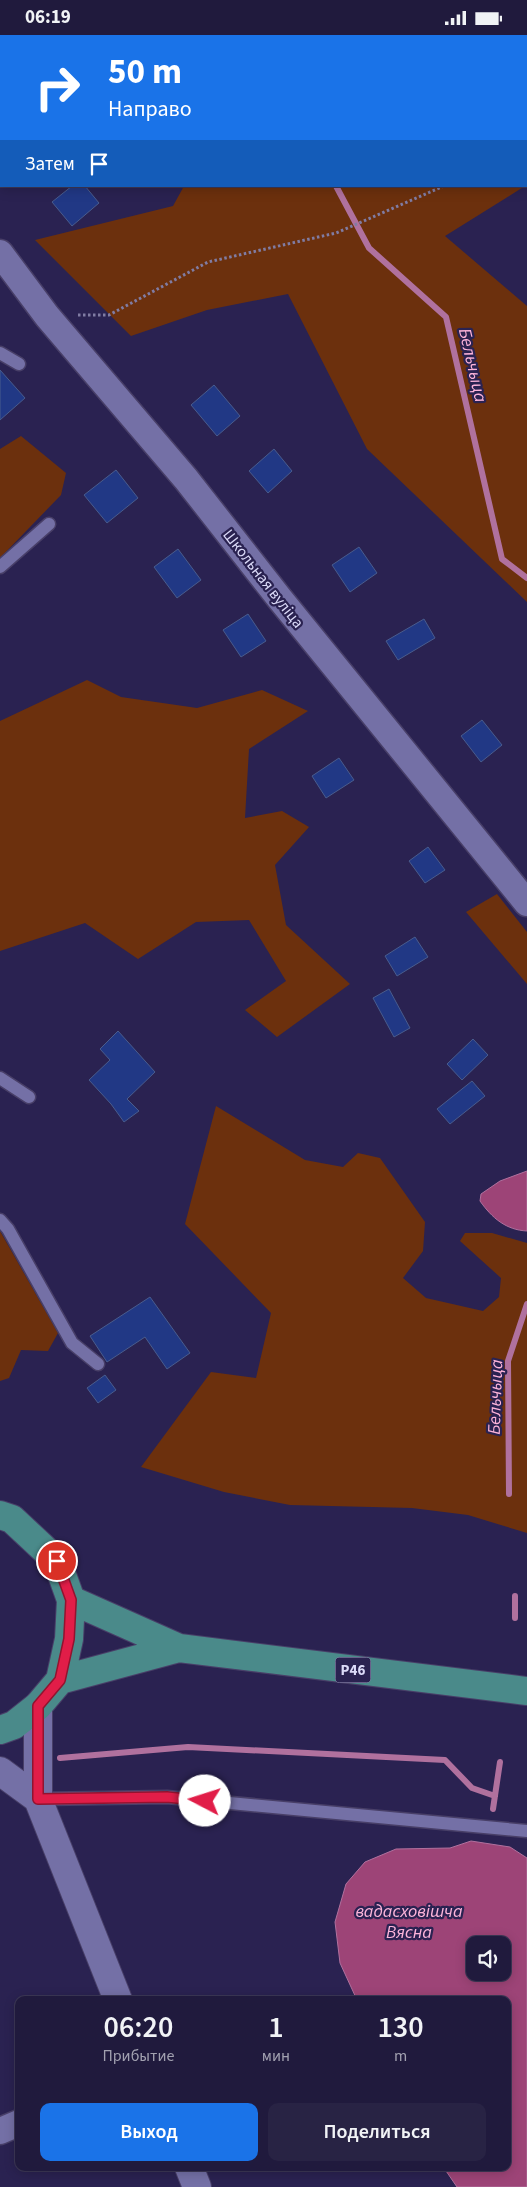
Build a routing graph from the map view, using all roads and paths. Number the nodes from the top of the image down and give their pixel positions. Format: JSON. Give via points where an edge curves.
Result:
{"nodes":[{"id":1,"x":442,"y":187,"type":"edge"},
{"id":2,"x":0,"y":253,"type":"edge"},
{"id":3,"x":47,"y":316,"type":"junction"},
{"id":4,"x":0,"y":353,"type":"edge"},
{"id":5,"x":19,"y":364,"type":"dead end"},
{"id":6,"x":49,"y":524,"type":"dead end"},
{"id":7,"x":0,"y":567,"type":"edge"},
{"id":8,"x":527,"y":903,"type":"edge"},
{"id":9,"x":0,"y":1079,"type":"edge"},
{"id":10,"x":29,"y":1097,"type":"dead end"},
{"id":11,"x":0,"y":1220,"type":"edge"},
{"id":12,"x":98,"y":1365,"type":"dead end"},
{"id":13,"x":0,"y":1515,"type":"edge"},
{"id":14,"x":71,"y":1600,"type":"junction"},
{"id":15,"x":179,"y":1648,"type":"junction"},
{"id":16,"x":60,"y":1680,"type":"junction"},
{"id":17,"x":527,"y":1691,"type":"edge"},
{"id":18,"x":38,"y":1706,"type":"junction"},
{"id":19,"x":0,"y":1730,"type":"edge"},
{"id":20,"x":0,"y":1771,"type":"edge"},
{"id":21,"x":38,"y":1799,"type":"junction"},
{"id":22,"x":527,"y":1831,"type":"edge"},
{"id":23,"x":116,"y":1996,"type":"edge"},
{"id":24,"x":15,"y":2125,"type":"edge"},
{"id":25,"x":0,"y":2131,"type":"edge"},
{"id":26,"x":191,"y":2171,"type":"edge"},
{"id":27,"x":197,"y":2187,"type":"edge"}],
"edges":[{"from":1,"to":3,"type":"path","via":[[336,233],[208,262],[109,315]]},
{"from":2,"to":3,"type":"street","name":"Школьная вуліца"},
{"from":3,"to":8,"type":"street","name":"Школьная вуліца","via":[[186,479]]},
{"from":4,"to":5,"type":"lane"},
{"from":6,"to":7,"type":"lane"},
{"from":9,"to":10,"type":"lane"},
{"from":11,"to":12,"type":"lane","via":[[72,1343]]},
{"from":13,"to":14,"type":"main road","via":[[12,1519],[57,1561]]},
{"from":14,"to":15,"type":"main road","number":"Р46"},
{"from":14,"to":16,"type":"main road","via":[[69,1639]]},
{"from":15,"to":16,"type":"main road","number":"Р46"},
{"from":15,"to":17,"type":"main road","number":"Р46"},
{"from":16,"to":18,"type":"main road"},
{"from":18,"to":19,"type":"main road","via":[[14,1725]]},
{"from":18,"to":21,"type":"main road"},
{"from":20,"to":21,"type":"main road"},
{"from":21,"to":22,"type":"lane","via":[[167,1797]]},
{"from":21,"to":23,"type":"main road"},
{"from":24,"to":25,"type":"street"},
{"from":26,"to":27,"type":"main road"}]}
